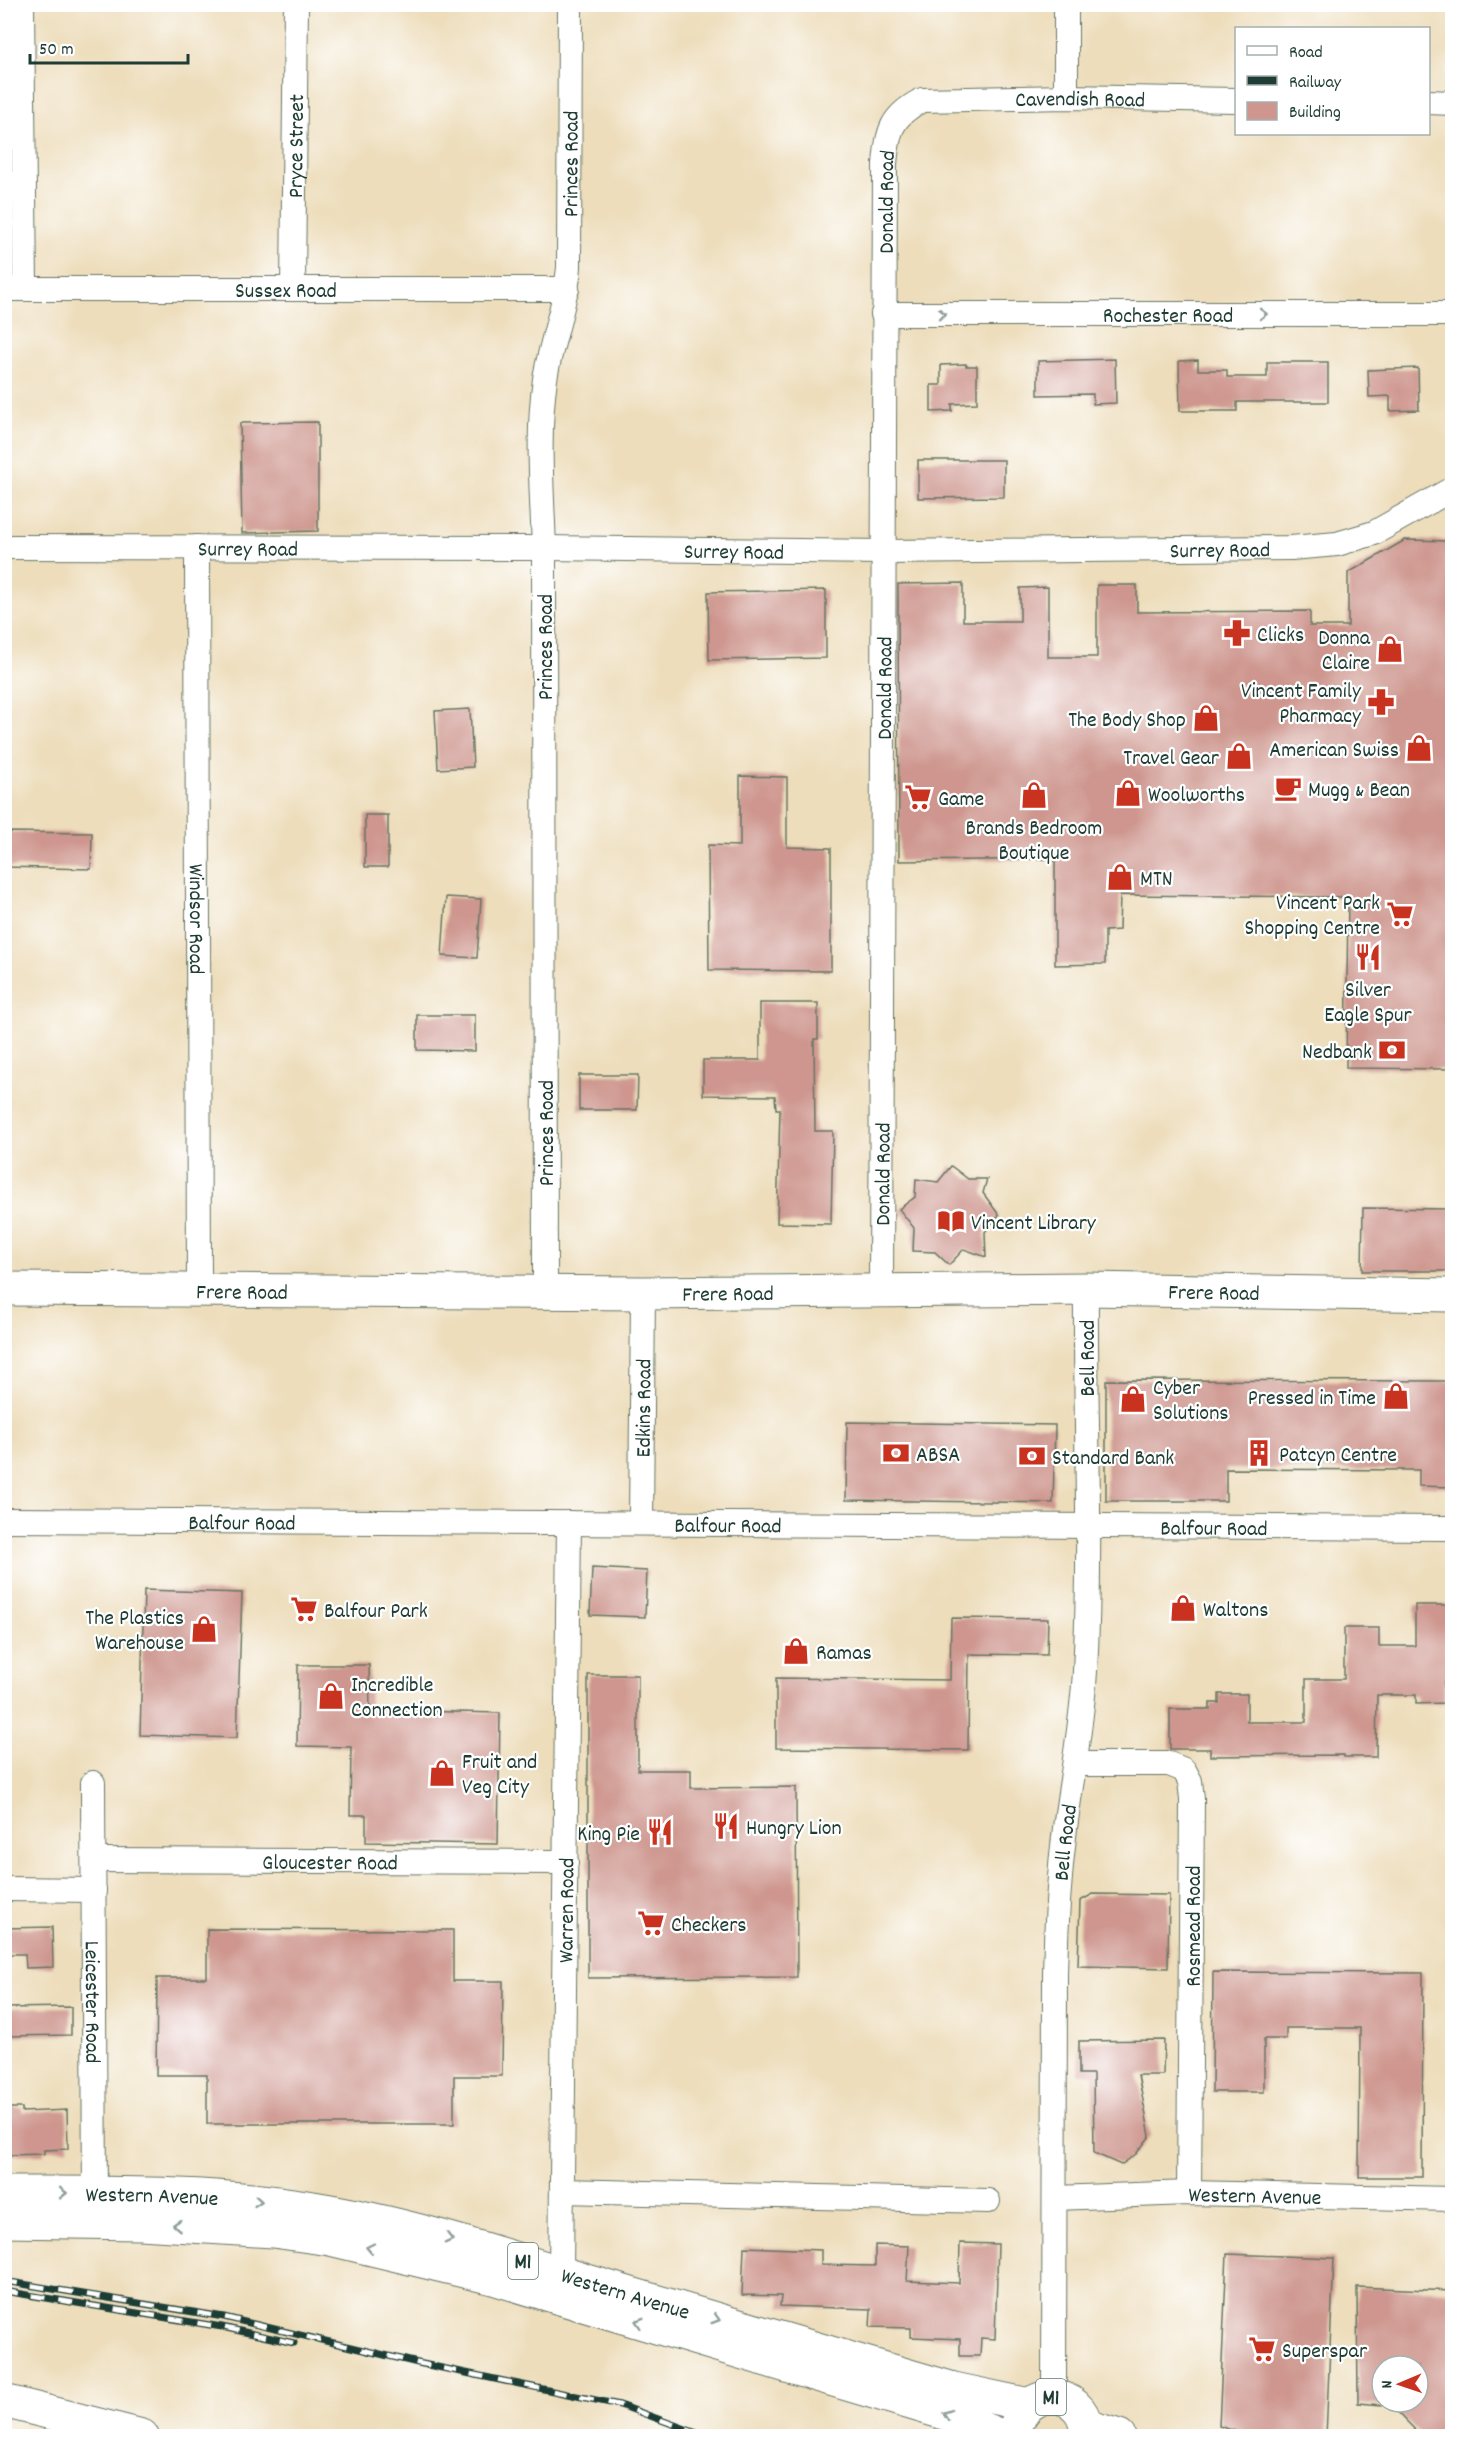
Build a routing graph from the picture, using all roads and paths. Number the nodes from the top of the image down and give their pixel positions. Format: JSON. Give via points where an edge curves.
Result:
{"nodes":[{"id":1,"x":22,"y":4,"type":"edge"},
{"id":2,"x":296,"y":4,"type":"edge"},
{"id":3,"x":570,"y":4,"type":"edge"},
{"id":4,"x":1066,"y":4,"type":"edge"},
{"id":5,"x":1066,"y":97,"type":"junction"},
{"id":6,"x":922,"y":100,"type":"joint"},
{"id":7,"x":1235,"y":100,"type":"edge"},
{"id":8,"x":1430,"y":102,"type":"edge"},
{"id":9,"x":1452,"y":103,"type":"edge"},
{"id":10,"x":293,"y":287,"type":"junction"},
{"id":11,"x":15,"y":289,"type":"edge"},
{"id":12,"x":567,"y":289,"type":"junction"},
{"id":13,"x":883,"y":314,"type":"junction"},
{"id":14,"x":1452,"y":314,"type":"edge"},
{"id":15,"x":1452,"y":489,"type":"edge"},
{"id":16,"x":4,"y":547,"type":"edge"},
{"id":17,"x":197,"y":547,"type":"junction"},
{"id":18,"x":543,"y":548,"type":"junction"},
{"id":19,"x":884,"y":552,"type":"junction"},
{"id":20,"x":4,"y":1289,"type":"edge"},
{"id":21,"x":199,"y":1289,"type":"junction"},
{"id":22,"x":1086,"y":1289,"type":"junction"},
{"id":23,"x":881,"y":1291,"type":"junction"},
{"id":24,"x":545,"y":1293,"type":"junction"},
{"id":25,"x":643,"y":1293,"type":"junction"},
{"id":26,"x":1452,"y":1295,"type":"edge"},
{"id":27,"x":4,"y":1520,"type":"edge"},
{"id":28,"x":641,"y":1522,"type":"junction"},
{"id":29,"x":568,"y":1523,"type":"junction"},
{"id":30,"x":1087,"y":1525,"type":"junction"},
{"id":31,"x":1452,"y":1528,"type":"edge"},
{"id":32,"x":1076,"y":1764,"type":"junction"},
{"id":33,"x":93,"y":1783,"type":"dead end"},
{"id":34,"x":94,"y":1860,"type":"junction"},
{"id":35,"x":566,"y":1862,"type":"junction"},
{"id":36,"x":4,"y":1889,"type":"edge"},
{"id":37,"x":94,"y":1890,"type":"junction"},
{"id":38,"x":562,"y":2191,"type":"junction"},
{"id":39,"x":4,"y":2193,"type":"edge"},
{"id":40,"x":1189,"y":2193,"type":"junction"},
{"id":41,"x":1055,"y":2198,"type":"junction"},
{"id":42,"x":1452,"y":2199,"type":"edge"},
{"id":43,"x":988,"y":2201,"type":"dead end"},
{"id":44,"x":95,"y":2208,"type":"junction"},
{"id":45,"x":4,"y":2221,"type":"edge"},
{"id":46,"x":559,"y":2285,"type":"junction"},
{"id":47,"x":4,"y":2401,"type":"edge"},
{"id":48,"x":1041,"y":2401,"type":"junction"},
{"id":49,"x":90,"y":2430,"type":"edge"},
{"id":50,"x":1086,"y":2431,"type":"edge"},
{"id":51,"x":142,"y":2436,"type":"edge"},
{"id":52,"x":1001,"y":2436,"type":"edge"},
{"id":53,"x":1017,"y":2436,"type":"edge"},
{"id":54,"x":1119,"y":2436,"type":"edge"}],
"edges":[{"from":1,"to":11,"type":"street"},
{"from":2,"to":10,"type":"street","name":"Pryce Street"},
{"from":3,"to":12,"type":"street","name":"Princes Road"},
{"from":4,"to":5,"type":"street"},
{"from":5,"to":6,"type":"street","name":"Cavendish Road"},
{"from":5,"to":7,"type":"street","name":"Cavendish Road"},
{"from":6,"to":13,"type":"street","name":"Donald Road","via":[[899,115],[887,140]]},
{"from":8,"to":9,"type":"street"},
{"from":10,"to":11,"type":"street","name":"Sussex Road"},
{"from":10,"to":12,"type":"street","name":"Sussex Road"},
{"from":12,"to":18,"type":"street","name":"Princes Road","via":[[545,381],[540,432]]},
{"from":13,"to":14,"type":"street","name":"Rochester Road","one_way":true},
{"from":13,"to":19,"type":"street","name":"Donald Road"},
{"from":15,"to":19,"type":"street","name":"Surrey Road","via":[[1374,533],[1337,544],[1291,548]]},
{"from":16,"to":17,"type":"street","name":"Surrey Road"},
{"from":17,"to":18,"type":"street","name":"Surrey Road"},
{"from":17,"to":21,"type":"street","name":"Windsor Road"},
{"from":18,"to":19,"type":"street","name":"Surrey Road"},
{"from":18,"to":24,"type":"street","name":"Princes Road"},
{"from":19,"to":23,"type":"street","name":"Donald Road"},
{"from":20,"to":21,"type":"main road","name":"Frere Road"},
{"from":21,"to":24,"type":"main road","name":"Frere Road"},
{"from":22,"to":23,"type":"main road","name":"Frere Road"},
{"from":22,"to":26,"type":"main road","name":"Frere Road"},
{"from":22,"to":30,"type":"street","name":"Bell Road"},
{"from":23,"to":25,"type":"main road","name":"Frere Road"},
{"from":24,"to":25,"type":"main road","name":"Frere Road"},
{"from":25,"to":28,"type":"street","name":"Edkins Road"},
{"from":27,"to":29,"type":"street","name":"Balfour Road"},
{"from":28,"to":29,"type":"street","name":"Balfour Road"},
{"from":28,"to":30,"type":"street","name":"Balfour Road"},
{"from":29,"to":35,"type":"street","name":"Warren Road"},
{"from":30,"to":31,"type":"street","name":"Balfour Road"},
{"from":30,"to":32,"type":"street","name":"Bell Road","via":[[1085,1667]]},
{"from":32,"to":40,"type":"street","name":"Rosmead Road","via":[[1169,1764],[1184,1770],[1190,1781]]},
{"from":32,"to":41,"type":"street","name":"Bell Road","via":[[1057,1905]]},
{"from":33,"to":34,"type":"street","name":"Leicester Road"},
{"from":34,"to":35,"type":"street","name":"Gloucester Road"},
{"from":34,"to":37,"type":"street","name":"Leicester Road"},
{"from":35,"to":38,"type":"street","name":"Warren Road"},
{"from":36,"to":37,"type":"street"},
{"from":37,"to":44,"type":"street","name":"Leicester Road"},
{"from":38,"to":43,"type":"street"},
{"from":38,"to":46,"type":"street","name":"Warren Road"},
{"from":39,"to":44,"type":"main road","name":"Western Avenue","number":"M1","one_way":true},
{"from":40,"to":41,"type":"street","name":"Western Avenue"},
{"from":40,"to":42,"type":"street","name":"Western Avenue"},
{"from":41,"to":48,"type":"street","name":"Bell Road"},
{"from":44,"to":45,"type":"main road","name":"Western Avenue","number":"M1"},
{"from":44,"to":46,"type":"main road","name":"Western Avenue","number":"M1","via":[[330,2239],[453,2268]]},
{"from":46,"to":48,"type":"main road","name":"Western Avenue","number":"M1","one_way":true,"via":[[943,2386]]},
{"from":52,"to":46,"type":"main road","name":"Western Avenue","number":"M1","one_way":true,"via":[[944,2413]]},
{"from":47,"to":49,"type":"main road"},
{"from":48,"to":50,"type":"main road","name":"Western Avenue","number":"M1","via":[[1074,2405],[1081,2413]]},
{"from":48,"to":53,"type":"main road","number":"M1","via":[[1018,2422]]},
{"from":49,"to":51,"type":"main road"},
{"from":50,"to":54,"type":"main road","number":"M1"}]}
